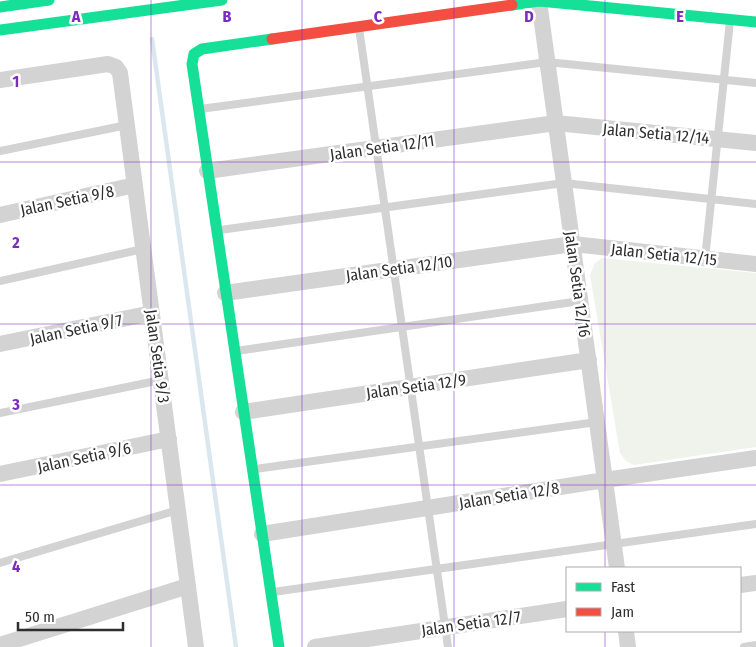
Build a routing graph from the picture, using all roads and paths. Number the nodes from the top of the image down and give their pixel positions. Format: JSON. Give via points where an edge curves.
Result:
{"nodes":[{"id":1,"x":50,"y":0,"type":"edge"},
{"id":2,"x":222,"y":0,"type":"edge"},
{"id":3,"x":539,"y":1,"type":"edge"},
{"id":4,"x":0,"y":7,"type":"edge"},
{"id":5,"x":731,"y":19,"type":"junction"},
{"id":6,"x":756,"y":22,"type":"edge"},
{"id":7,"x":359,"y":27,"type":"junction"},
{"id":8,"x":0,"y":30,"type":"edge"},
{"id":9,"x":548,"y":62,"type":"junction"},
{"id":10,"x":724,"y":79,"type":"junction"},
{"id":11,"x":0,"y":80,"type":"edge"},
{"id":12,"x":756,"y":82,"type":"edge"},
{"id":13,"x":367,"y":87,"type":"junction"},
{"id":14,"x":199,"y":110,"type":"junction"},
{"id":15,"x":556,"y":123,"type":"junction"},
{"id":16,"x":127,"y":124,"type":"junction"},
{"id":17,"x":718,"y":139,"type":"junction"},
{"id":18,"x":756,"y":143,"type":"edge"},
{"id":19,"x":376,"y":148,"type":"junction"},
{"id":20,"x":0,"y":151,"type":"edge"},
{"id":21,"x":208,"y":171,"type":"junction"},
{"id":22,"x":564,"y":183,"type":"junction"},
{"id":23,"x":135,"y":185,"type":"junction"},
{"id":24,"x":712,"y":199,"type":"junction"},
{"id":25,"x":756,"y":204,"type":"edge"},
{"id":26,"x":385,"y":208,"type":"junction"},
{"id":27,"x":0,"y":215,"type":"edge"},
{"id":28,"x":216,"y":230,"type":"junction"},
{"id":29,"x":573,"y":244,"type":"junction"},
{"id":30,"x":143,"y":249,"type":"junction"},
{"id":31,"x":706,"y":258,"type":"junction"},
{"id":32,"x":756,"y":264,"type":"edge"},
{"id":33,"x":394,"y":269,"type":"junction"},
{"id":34,"x":0,"y":281,"type":"edge"},
{"id":35,"x":225,"y":293,"type":"junction"},
{"id":36,"x":580,"y":301,"type":"junction"},
{"id":37,"x":152,"y":313,"type":"junction"},
{"id":38,"x":402,"y":327,"type":"junction"},
{"id":39,"x":0,"y":344,"type":"edge"},
{"id":40,"x":234,"y":352,"type":"junction"},
{"id":41,"x":589,"y":360,"type":"junction"},
{"id":42,"x":161,"y":380,"type":"junction"},
{"id":43,"x":410,"y":387,"type":"junction"},
{"id":44,"x":243,"y":412,"type":"junction"},
{"id":45,"x":0,"y":413,"type":"edge"},
{"id":46,"x":597,"y":422,"type":"junction"},
{"id":47,"x":169,"y":439,"type":"junction"},
{"id":48,"x":419,"y":447,"type":"junction"},
{"id":49,"x":756,"y":458,"type":"edge"},
{"id":50,"x":252,"y":470,"type":"junction"},
{"id":51,"x":0,"y":474,"type":"edge"},
{"id":52,"x":605,"y":480,"type":"junction"},
{"id":53,"x":428,"y":508,"type":"junction"},
{"id":54,"x":178,"y":510,"type":"junction"},
{"id":55,"x":756,"y":524,"type":"edge"},
{"id":56,"x":262,"y":534,"type":"junction"},
{"id":57,"x":614,"y":544,"type":"junction"},
{"id":58,"x":0,"y":563,"type":"edge"},
{"id":59,"x":617,"y":567,"type":"edge"},
{"id":60,"x":437,"y":569,"type":"junction"},
{"id":61,"x":756,"y":583,"type":"edge"},
{"id":62,"x":741,"y":585,"type":"edge"},
{"id":63,"x":188,"y":586,"type":"junction"},
{"id":64,"x":270,"y":592,"type":"junction"},
{"id":65,"x":566,"y":609,"type":"edge"},
{"id":66,"x":445,"y":627,"type":"junction"},
{"id":67,"x":626,"y":632,"type":"edge"},
{"id":68,"x":0,"y":645,"type":"edge"},
{"id":69,"x":756,"y":645,"type":"edge"},
{"id":70,"x":196,"y":647,"type":"edge"},
{"id":71,"x":279,"y":647,"type":"edge"},
{"id":72,"x":316,"y":647,"type":"edge"},
{"id":73,"x":448,"y":647,"type":"edge"},
{"id":74,"x":628,"y":647,"type":"edge"},
{"id":75,"x":744,"y":647,"type":"edge"}],
"edges":[{"from":1,"to":4,"type":"street"},
{"from":2,"to":8,"type":"street"},
{"from":3,"to":5,"type":"street"},
{"from":3,"to":7,"type":"street"},
{"from":3,"to":9,"type":"street","name":"Jalan Setia 12/16"},
{"from":5,"to":6,"type":"street"},
{"from":5,"to":10,"type":"lane"},
{"from":7,"to":13,"type":"lane"},
{"from":7,"to":14,"type":"street","via":[[202,49],[194,54],[192,64]]},
{"from":9,"to":10,"type":"lane"},
{"from":9,"to":13,"type":"lane"},
{"from":9,"to":15,"type":"street","name":"Jalan Setia 12/16"},
{"from":10,"to":12,"type":"lane"},
{"from":10,"to":17,"type":"lane"},
{"from":11,"to":16,"type":"street","name":"Jalan Setia 9/3","via":[[108,64],[116,66],[120,73]]},
{"from":13,"to":14,"type":"lane"},
{"from":13,"to":19,"type":"lane"},
{"from":14,"to":21,"type":"street"},
{"from":15,"to":17,"type":"street","name":"Jalan Setia 12/14"},
{"from":15,"to":19,"type":"street","name":"Jalan Setia 12/11"},
{"from":15,"to":22,"type":"street","name":"Jalan Setia 12/16"},
{"from":16,"to":20,"type":"lane"},
{"from":16,"to":23,"type":"street","name":"Jalan Setia 9/3"},
{"from":17,"to":18,"type":"street","name":"Jalan Setia 12/14"},
{"from":17,"to":24,"type":"lane"},
{"from":19,"to":21,"type":"street","name":"Jalan Setia 12/11"},
{"from":19,"to":26,"type":"lane"},
{"from":21,"to":28,"type":"street"},
{"from":22,"to":24,"type":"lane"},
{"from":22,"to":26,"type":"lane"},
{"from":22,"to":29,"type":"street","name":"Jalan Setia 12/16"},
{"from":23,"to":27,"type":"street","name":"Jalan Setia 9/8"},
{"from":23,"to":30,"type":"street","name":"Jalan Setia 9/3"},
{"from":24,"to":25,"type":"lane"},
{"from":24,"to":31,"type":"lane"},
{"from":26,"to":28,"type":"lane"},
{"from":26,"to":33,"type":"lane"},
{"from":28,"to":35,"type":"street"},
{"from":29,"to":31,"type":"street","name":"Jalan Setia 12/15"},
{"from":29,"to":33,"type":"street","name":"Jalan Setia 12/10"},
{"from":29,"to":36,"type":"street","name":"Jalan Setia 12/16"},
{"from":30,"to":34,"type":"lane"},
{"from":30,"to":37,"type":"street","name":"Jalan Setia 9/3"},
{"from":31,"to":32,"type":"street","name":"Jalan Setia 12/15"},
{"from":33,"to":35,"type":"street","name":"Jalan Setia 12/10"},
{"from":33,"to":38,"type":"lane"},
{"from":35,"to":40,"type":"street"},
{"from":36,"to":38,"type":"lane"},
{"from":36,"to":41,"type":"street","name":"Jalan Setia 12/16"},
{"from":37,"to":39,"type":"street","name":"Jalan Setia 9/7"},
{"from":37,"to":42,"type":"street","name":"Jalan Setia 9/3"},
{"from":38,"to":40,"type":"lane"},
{"from":38,"to":43,"type":"lane"},
{"from":40,"to":44,"type":"street"},
{"from":41,"to":43,"type":"street","name":"Jalan Setia 12/9"},
{"from":41,"to":46,"type":"street","name":"Jalan Setia 12/16"},
{"from":42,"to":45,"type":"lane"},
{"from":42,"to":47,"type":"street","name":"Jalan Setia 9/3"},
{"from":43,"to":44,"type":"street","name":"Jalan Setia 12/9"},
{"from":43,"to":48,"type":"lane"},
{"from":44,"to":50,"type":"street"},
{"from":46,"to":48,"type":"lane"},
{"from":46,"to":52,"type":"street","name":"Jalan Setia 12/16"},
{"from":47,"to":51,"type":"street","name":"Jalan Setia 9/6"},
{"from":47,"to":54,"type":"street","name":"Jalan Setia 9/3"},
{"from":48,"to":50,"type":"lane"},
{"from":48,"to":53,"type":"lane"},
{"from":49,"to":52,"type":"street","name":"Jalan Setia 12/8"},
{"from":50,"to":56,"type":"street"},
{"from":52,"to":53,"type":"street","name":"Jalan Setia 12/8"},
{"from":52,"to":57,"type":"street","name":"Jalan Setia 12/16"},
{"from":53,"to":56,"type":"street","name":"Jalan Setia 12/8"},
{"from":53,"to":60,"type":"lane"},
{"from":54,"to":58,"type":"lane"},
{"from":54,"to":63,"type":"street","name":"Jalan Setia 9/3"},
{"from":55,"to":57,"type":"lane"},
{"from":56,"to":64,"type":"street"},
{"from":57,"to":59,"type":"street","name":"Jalan Setia 12/16"},
{"from":57,"to":60,"type":"lane"},
{"from":60,"to":64,"type":"lane"},
{"from":60,"to":66,"type":"lane"},
{"from":61,"to":62,"type":"street"},
{"from":63,"to":68,"type":"street"},
{"from":63,"to":70,"type":"street","name":"Jalan Setia 9/3"},
{"from":64,"to":71,"type":"street"},
{"from":65,"to":66,"type":"street","name":"Jalan Setia 12/7"},
{"from":66,"to":72,"type":"street","name":"Jalan Setia 12/7"},
{"from":66,"to":73,"type":"lane"},
{"from":67,"to":74,"type":"street"},
{"from":69,"to":75,"type":"lane"}]}
